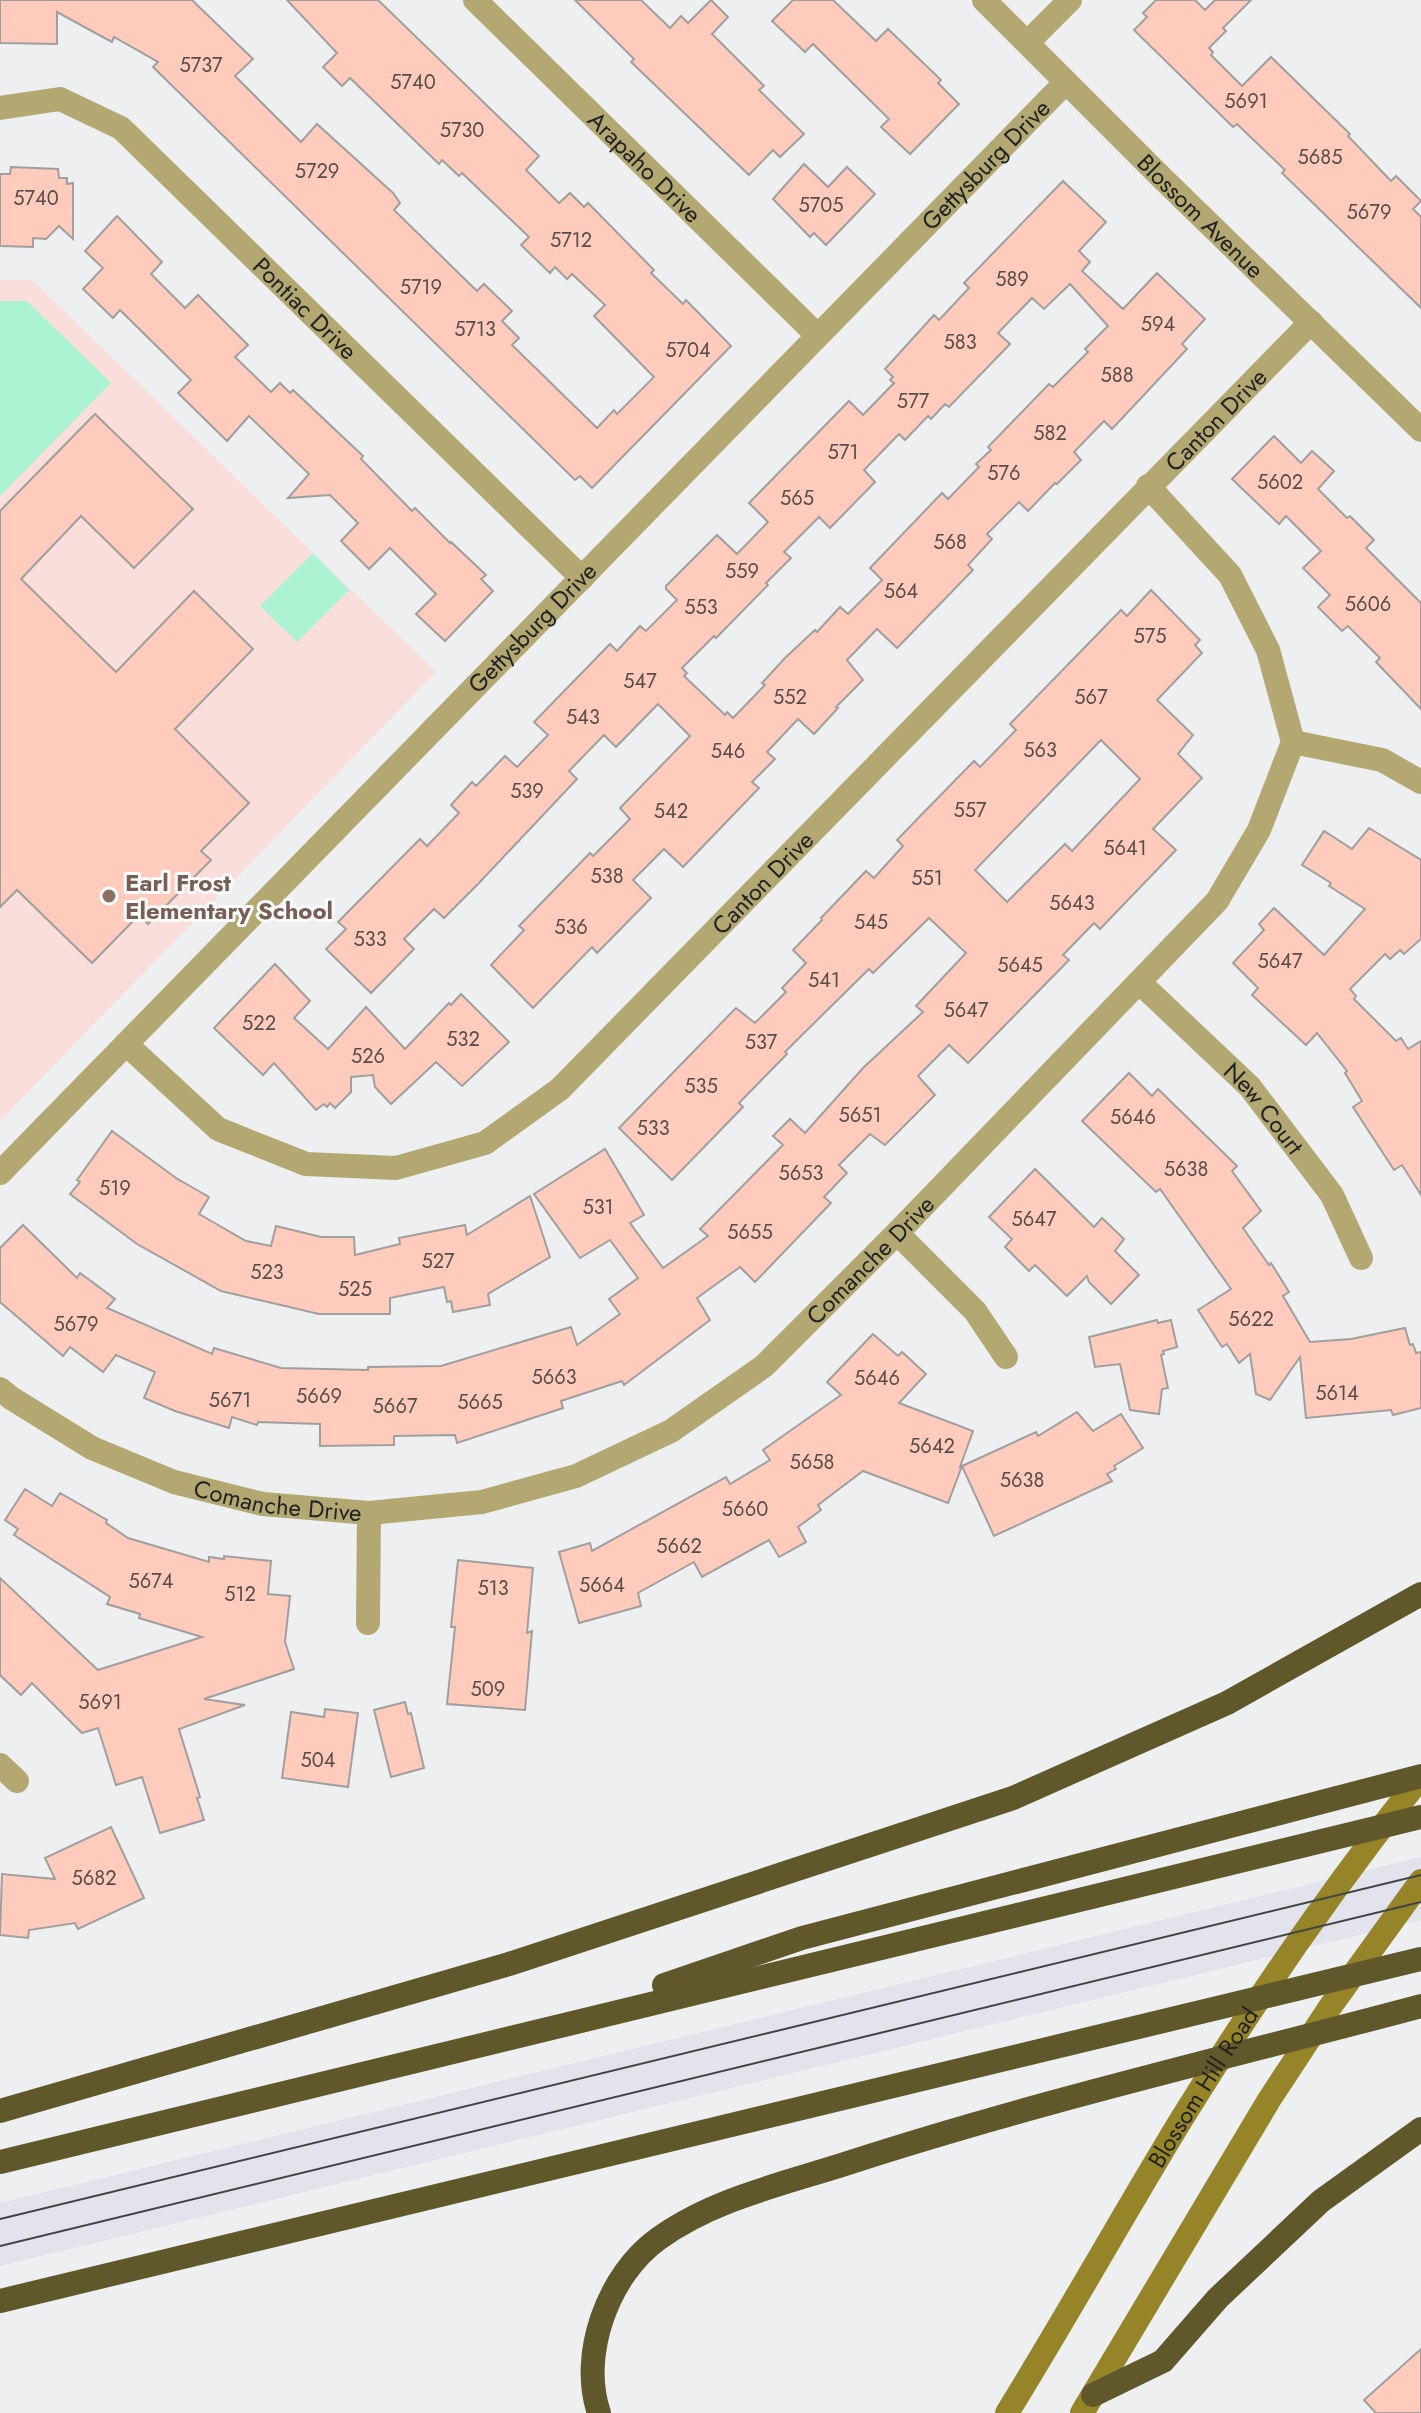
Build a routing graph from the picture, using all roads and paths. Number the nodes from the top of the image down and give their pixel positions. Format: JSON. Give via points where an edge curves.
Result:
{"nodes":[{"id":1,"x":475,"y":0,"type":"edge"},
{"id":2,"x":984,"y":0,"type":"edge"},
{"id":3,"x":1070,"y":0,"type":"edge"},
{"id":4,"x":1028,"y":42,"type":"junction"},
{"id":5,"x":1066,"y":82,"type":"junction"},
{"id":6,"x":0,"y":108,"type":"edge"},
{"id":7,"x":1311,"y":322,"type":"junction"},
{"id":8,"x":816,"y":334,"type":"junction"},
{"id":9,"x":1421,"y":430,"type":"edge"},
{"id":10,"x":1148,"y":486,"type":"junction"},
{"id":11,"x":582,"y":578,"type":"junction"},
{"id":12,"x":1293,"y":742,"type":"junction"},
{"id":13,"x":1421,"y":782,"type":"edge"},
{"id":14,"x":1139,"y":982,"type":"junction"},
{"id":15,"x":126,"y":1044,"type":"junction"},
{"id":16,"x":0,"y":1173,"type":"edge"},
{"id":17,"x":897,"y":1233,"type":"junction"},
{"id":18,"x":1361,"y":1258,"type":"dead end"},
{"id":19,"x":1006,"y":1357,"type":"dead end"},
{"id":20,"x":4,"y":1400,"type":"edge"},
{"id":21,"x":369,"y":1513,"type":"junction"},
{"id":22,"x":1421,"y":1594,"type":"edge"},
{"id":23,"x":368,"y":1623,"type":"dead end"},
{"id":24,"x":1421,"y":1776,"type":"edge"},
{"id":25,"x":1421,"y":1817,"type":"edge"},
{"id":26,"x":1421,"y":1881,"type":"edge"},
{"id":27,"x":1421,"y":1959,"type":"edge"},
{"id":28,"x":1421,"y":2006,"type":"edge"},
{"id":29,"x":528,"y":2032,"type":"junction"},
{"id":30,"x":0,"y":2111,"type":"edge"},
{"id":31,"x":1421,"y":2129,"type":"edge"},
{"id":32,"x":0,"y":2162,"type":"edge"},
{"id":33,"x":0,"y":2301,"type":"edge"},
{"id":34,"x":1087,"y":2404,"type":"edge"},
{"id":35,"x":599,"y":2413,"type":"edge"},
{"id":36,"x":1007,"y":2413,"type":"edge"}],
"edges":[{"from":1,"to":8,"type":"street","name":"Arapaho Drive"},
{"from":2,"to":4,"type":"street","name":"Blossom Avenue"},
{"from":3,"to":4,"type":"street"},
{"from":4,"to":5,"type":"street","name":"Blossom Avenue"},
{"from":5,"to":7,"type":"street","name":"Blossom Avenue"},
{"from":5,"to":8,"type":"street","name":"Gettysburg Drive"},
{"from":6,"to":11,"type":"street","name":"Pontiac Drive","via":[[60,99],[121,128]]},
{"from":7,"to":9,"type":"street","name":"Blossom Avenue"},
{"from":7,"to":10,"type":"street","name":"Canton Drive"},
{"from":8,"to":11,"type":"street","name":"Gettysburg Drive"},
{"from":10,"to":12,"type":"street","via":[[1230,575],[1268,650]]},
{"from":10,"to":15,"type":"street","name":"Canton Drive","via":[[560,1089],[485,1143],[396,1168],[306,1164],[218,1129]]},
{"from":11,"to":15,"type":"street","name":"Gettysburg Drive"},
{"from":12,"to":13,"type":"street","via":[[1382,760]]},
{"from":12,"to":14,"type":"street","name":"Comanche Drive","via":[[1259,830],[1217,901]]},
{"from":14,"to":17,"type":"street","name":"Comanche Drive"},
{"from":14,"to":18,"type":"street","name":"New Court","via":[[1250,1087],[1332,1195]]},
{"from":15,"to":16,"type":"street","name":"Gettysburg Drive"},
{"from":17,"to":19,"type":"street","via":[[975,1311]]},
{"from":17,"to":21,"type":"street","name":"Comanche Drive","via":[[764,1366],[671,1431],[576,1476],[482,1502]]},
{"from":20,"to":21,"type":"street","name":"Comanche Drive","via":[[92,1448],[174,1482],[263,1504]]},
{"from":21,"to":23,"type":"street"},
{"from":22,"to":30,"type":"highway","via":[[1227,1703],[1013,1798],[509,1964]]},
{"from":24,"to":29,"type":"highway","via":[[802,1938]]},
{"from":24,"to":36,"type":"main road","name":"Blossom Hill Road","via":[[1295,1948],[1181,2121]]},
{"from":25,"to":29,"type":"highway"},
{"from":26,"to":34,"type":"main road","via":[[1269,2100]]},
{"from":27,"to":33,"type":"highway"},
{"from":28,"to":35,"type":"highway","via":[[931,2136],[713,2207],[655,2241],[620,2282],[599,2329],[594,2379]]},
{"from":29,"to":32,"type":"highway"},
{"from":31,"to":34,"type":"highway","via":[[1321,2201],[1218,2298],[1163,2361]]}]}
